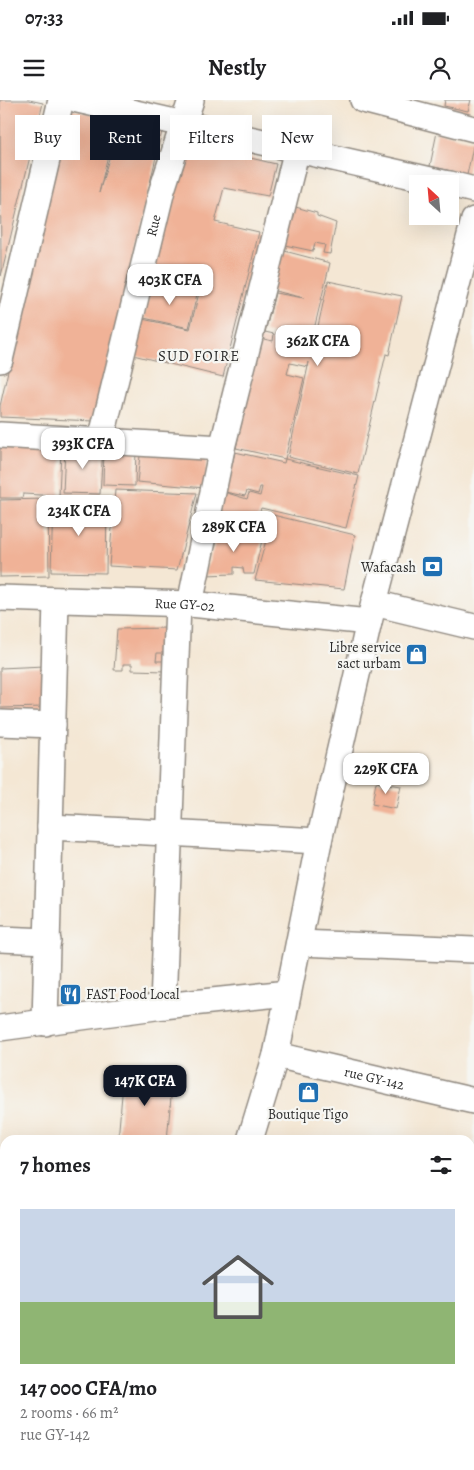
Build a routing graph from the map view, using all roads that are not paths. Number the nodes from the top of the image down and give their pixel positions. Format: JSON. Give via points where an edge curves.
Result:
{"nodes":[{"id":1,"x":61,"y":100,"type":"edge"},
{"id":2,"x":78,"y":100,"type":"edge"},
{"id":3,"x":191,"y":100,"type":"edge"},
{"id":4,"x":363,"y":100,"type":"edge"},
{"id":5,"x":186,"y":115,"type":"edge"},
{"id":6,"x":170,"y":122,"type":"edge"},
{"id":7,"x":474,"y":129,"type":"edge"},
{"id":8,"x":332,"y":158,"type":"edge"},
{"id":9,"x":172,"y":160,"type":"edge"},
{"id":10,"x":294,"y":160,"type":"edge"},
{"id":11,"x":409,"y":175,"type":"edge"},
{"id":12,"x":459,"y":186,"type":"edge"},
{"id":13,"x":474,"y":190,"type":"edge"},
{"id":14,"x":474,"y":220,"type":"edge"},
{"id":15,"x":468,"y":266,"type":"edge"},
{"id":16,"x":0,"y":360,"type":"edge"},
{"id":17,"x":0,"y":435,"type":"edge"},
{"id":18,"x":101,"y":440,"type":"junction"},
{"id":19,"x":222,"y":448,"type":"junction"},
{"id":20,"x":0,"y":598,"type":"edge"},
{"id":21,"x":56,"y":600,"type":"junction"},
{"id":22,"x":184,"y":604,"type":"junction"},
{"id":23,"x":372,"y":613,"type":"junction"},
{"id":24,"x":474,"y":626,"type":"edge"},
{"id":25,"x":0,"y":724,"type":"edge"},
{"id":26,"x":53,"y":725,"type":"junction"},
{"id":27,"x":50,"y":827,"type":"junction"},
{"id":28,"x":170,"y":834,"type":"junction"},
{"id":29,"x":319,"y":841,"type":"junction"},
{"id":30,"x":0,"y":940,"type":"edge"},
{"id":31,"x":48,"y":940,"type":"junction"},
{"id":32,"x":299,"y":942,"type":"junction"},
{"id":33,"x":474,"y":950,"type":"edge"},
{"id":34,"x":288,"y":993,"type":"junction"},
{"id":35,"x":163,"y":1006,"type":"junction"},
{"id":36,"x":46,"y":1023,"type":"junction"},
{"id":37,"x":0,"y":1028,"type":"edge"},
{"id":38,"x":276,"y":1055,"type":"junction"},
{"id":39,"x":474,"y":1101,"type":"edge"},
{"id":40,"x":252,"y":1135,"type":"edge"}],
"edges":[{"from":1,"to":16,"type":"street"},
{"from":2,"to":6,"type":"street"},
{"from":3,"to":5,"type":"street","name":"Rue"},
{"from":4,"to":7,"type":"street"},
{"from":8,"to":11,"type":"street"},
{"from":9,"to":18,"type":"street","name":"Rue","via":[[144,256]]},
{"from":10,"to":19,"type":"street"},
{"from":12,"to":13,"type":"street"},
{"from":14,"to":15,"type":"street"},
{"from":15,"to":23,"type":"street"},
{"from":17,"to":18,"type":"street"},
{"from":18,"to":19,"type":"street"},
{"from":19,"to":22,"type":"street"},
{"from":20,"to":21,"type":"street","name":"Rue GY-02"},
{"from":21,"to":22,"type":"street","name":"Rue GY-02"},
{"from":21,"to":26,"type":"street"},
{"from":22,"to":23,"type":"street","name":"Rue GY-02"},
{"from":22,"to":28,"type":"street"},
{"from":23,"to":24,"type":"street","name":"Rue GY-02"},
{"from":23,"to":29,"type":"street"},
{"from":25,"to":26,"type":"street"},
{"from":26,"to":27,"type":"street"},
{"from":27,"to":28,"type":"street"},
{"from":27,"to":31,"type":"street"},
{"from":28,"to":29,"type":"street"},
{"from":28,"to":35,"type":"street"},
{"from":29,"to":32,"type":"street"},
{"from":30,"to":31,"type":"street"},
{"from":31,"to":36,"type":"street"},
{"from":32,"to":33,"type":"street"},
{"from":32,"to":34,"type":"street"},
{"from":34,"to":35,"type":"street"},
{"from":34,"to":38,"type":"street"},
{"from":35,"to":36,"type":"street"},
{"from":36,"to":37,"type":"street"},
{"from":38,"to":39,"type":"street","name":"rue GY-142"},
{"from":38,"to":40,"type":"street"}]}
